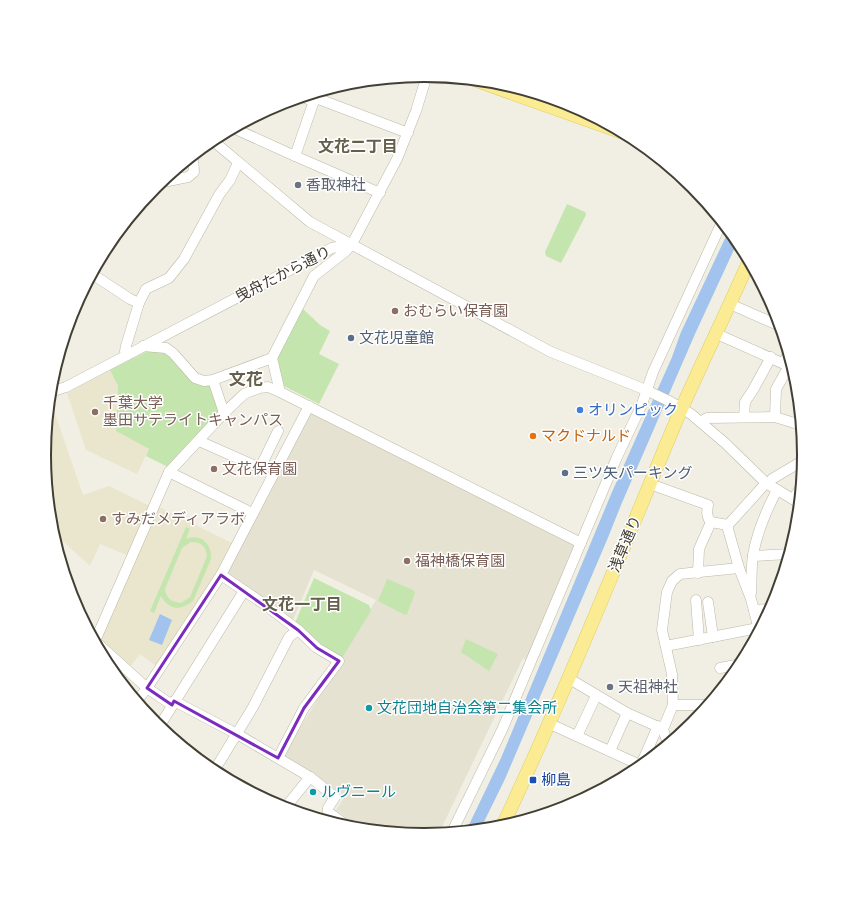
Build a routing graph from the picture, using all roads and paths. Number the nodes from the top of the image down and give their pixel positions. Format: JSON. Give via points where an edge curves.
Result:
{"nodes":[{"id":1,"x":425,"y":82,"type":"edge"},
{"id":2,"x":508,"y":92,"type":"edge"},
{"id":3,"x":318,"y":98,"type":"edge"},
{"id":4,"x":315,"y":99,"type":"edge"},
{"id":5,"x":592,"y":121,"type":"edge"},
{"id":6,"x":240,"y":131,"type":"edge"},
{"id":7,"x":408,"y":133,"type":"junction"},
{"id":8,"x":217,"y":145,"type":"edge"},
{"id":9,"x":295,"y":156,"type":"junction"},
{"id":10,"x":193,"y":162,"type":"edge"},
{"id":11,"x":238,"y":163,"type":"junction"},
{"id":12,"x":172,"y":180,"type":"edge"},
{"id":13,"x":380,"y":193,"type":"junction"},
{"id":14,"x":720,"y":228,"type":"edge"},
{"id":15,"x":352,"y":244,"type":"junction"},
{"id":16,"x":746,"y":267,"type":"edge"},
{"id":17,"x":96,"y":277,"type":"edge"},
{"id":18,"x":139,"y":303,"type":"junction"},
{"id":19,"x":730,"y":304,"type":"junction"},
{"id":20,"x":773,"y":323,"type":"edge"},
{"id":21,"x":716,"y":334,"type":"junction"},
{"id":22,"x":143,"y":346,"type":"junction"},
{"id":23,"x":127,"y":355,"type":"junction"},
{"id":24,"x":771,"y":357,"type":"junction"},
{"id":25,"x":272,"y":358,"type":"junction"},
{"id":26,"x":786,"y":364,"type":"edge"},
{"id":27,"x":787,"y":370,"type":"edge"},
{"id":28,"x":213,"y":380,"type":"junction"},
{"id":29,"x":57,"y":390,"type":"edge"},
{"id":30,"x":648,"y":391,"type":"junction"},
{"id":31,"x":280,"y":392,"type":"junction"},
{"id":32,"x":677,"y":405,"type":"junction"},
{"id":33,"x":309,"y":406,"type":"junction"},
{"id":34,"x":224,"y":414,"type":"junction"},
{"id":35,"x":744,"y":417,"type":"junction"},
{"id":36,"x":775,"y":417,"type":"junction"},
{"id":37,"x":702,"y":421,"type":"junction"},
{"id":38,"x":795,"y":423,"type":"edge"},
{"id":39,"x":278,"y":431,"type":"dead end"},
{"id":40,"x":198,"y":441,"type":"junction"},
{"id":41,"x":797,"y":464,"type":"edge"},
{"id":42,"x":170,"y":472,"type":"junction"},
{"id":43,"x":767,"y":483,"type":"junction"},
{"id":44,"x":650,"y":484,"type":"junction"},
{"id":45,"x":777,"y":490,"type":"junction"},
{"id":46,"x":794,"y":500,"type":"edge"},
{"id":47,"x":252,"y":514,"type":"junction"},
{"id":48,"x":711,"y":522,"type":"junction"},
{"id":49,"x":728,"y":525,"type":"junction"},
{"id":50,"x":582,"y":543,"type":"junction"},
{"id":51,"x":783,"y":554,"type":"edge"},
{"id":52,"x":753,"y":556,"type":"junction"},
{"id":53,"x":740,"y":568,"type":"junction"},
{"id":54,"x":698,"y":573,"type":"junction"},
{"id":55,"x":221,"y":575,"type":"junction"},
{"id":56,"x":244,"y":590,"type":"junction"},
{"id":57,"x":751,"y":599,"type":"junction"},
{"id":58,"x":696,"y":600,"type":"dead end"},
{"id":59,"x":708,"y":602,"type":"dead end"},
{"id":60,"x":764,"y":609,"type":"edge"},
{"id":61,"x":754,"y":610,"type":"junction"},
{"id":62,"x":757,"y":623,"type":"edge"},
{"id":63,"x":298,"y":630,"type":"junction"},
{"id":64,"x":754,"y":630,"type":"edge"},
{"id":65,"x":98,"y":635,"type":"edge"},
{"id":66,"x":713,"y":637,"type":"junction"},
{"id":67,"x":699,"y":640,"type":"junction"},
{"id":68,"x":666,"y":646,"type":"junction"},
{"id":69,"x":108,"y":652,"type":"edge"},
{"id":70,"x":119,"y":662,"type":"junction"},
{"id":71,"x":116,"y":665,"type":"edge"},
{"id":72,"x":731,"y":666,"type":"edge"},
{"id":73,"x":720,"y":668,"type":"dead end"},
{"id":74,"x":568,"y":678,"type":"junction"},
{"id":75,"x":147,"y":688,"type":"junction"},
{"id":76,"x":596,"y":696,"type":"junction"},
{"id":77,"x":140,"y":697,"type":"edge"},
{"id":78,"x":173,"y":703,"type":"junction"},
{"id":79,"x":700,"y":705,"type":"edge"},
{"id":80,"x":674,"y":706,"type":"junction"},
{"id":81,"x":627,"y":713,"type":"junction"},
{"id":82,"x":162,"y":721,"type":"edge"},
{"id":83,"x":548,"y":723,"type":"junction"},
{"id":84,"x":661,"y":728,"type":"junction"},
{"id":85,"x":237,"y":734,"type":"junction"},
{"id":86,"x":577,"y":736,"type":"junction"},
{"id":87,"x":666,"y":739,"type":"edge"},
{"id":88,"x":610,"y":751,"type":"junction"},
{"id":89,"x":647,"y":754,"type":"edge"},
{"id":90,"x":278,"y":758,"type":"junction"},
{"id":91,"x":634,"y":763,"type":"edge"},
{"id":92,"x":218,"y":765,"type":"edge"},
{"id":93,"x":310,"y":777,"type":"junction"},
{"id":94,"x":289,"y":803,"type":"edge"},
{"id":95,"x":335,"y":817,"type":"edge"},
{"id":96,"x":506,"y":819,"type":"edge"},
{"id":97,"x":455,"y":826,"type":"edge"}],
"edges":[{"from":1,"to":7,"type":"street","name":"曳舟たから通り"},
{"from":2,"to":5,"type":"main road"},
{"from":3,"to":7,"type":"street"},
{"from":4,"to":9,"type":"street"},
{"from":6,"to":9,"type":"street"},
{"from":7,"to":13,"type":"street","name":"曳舟たから通り"},
{"from":8,"to":11,"type":"street"},
{"from":9,"to":13,"type":"street"},
{"from":10,"to":12,"type":"street","via":[[194,172],[188,177]]},
{"from":11,"to":15,"type":"street","via":[[306,220]]},
{"from":11,"to":18,"type":"street","via":[[184,259],[169,278],[146,289]]},
{"from":13,"to":15,"type":"street","name":"曳舟たから通り"},
{"from":14,"to":30,"type":"street"},
{"from":15,"to":22,"type":"street","name":"曳舟たから通り","via":[[332,248]]},
{"from":15,"to":25,"type":"street","via":[[314,276]]},
{"from":15,"to":30,"type":"street","via":[[551,352]]},
{"from":16,"to":19,"type":"main road","name":"浅草通り"},
{"from":17,"to":18,"type":"street","via":[[130,300]]},
{"from":18,"to":23,"type":"street","via":[[126,346]]},
{"from":19,"to":20,"type":"street"},
{"from":19,"to":21,"type":"main road","name":"浅草通り"},
{"from":21,"to":24,"type":"street"},
{"from":21,"to":32,"type":"main road","name":"浅草通り"},
{"from":22,"to":23,"type":"street","name":"曳舟たから通り"},
{"from":22,"to":28,"type":"street","via":[[166,348],[195,378]]},
{"from":23,"to":29,"type":"street","name":"曳舟たから通り"},
{"from":24,"to":26,"type":"street"},
{"from":24,"to":35,"type":"street","via":[[745,402]]},
{"from":25,"to":28,"type":"street"},
{"from":25,"to":31,"type":"street"},
{"from":27,"to":36,"type":"street","via":[[776,389]]},
{"from":28,"to":34,"type":"street"},
{"from":30,"to":32,"type":"street"},
{"from":30,"to":50,"type":"street","via":[[617,457]]},
{"from":31,"to":33,"type":"street"},
{"from":31,"to":34,"type":"street","via":[[268,387],[250,391]]},
{"from":32,"to":37,"type":"street"},
{"from":32,"to":44,"type":"main road","name":"浅草通り"},
{"from":33,"to":47,"type":"street"},
{"from":33,"to":50,"type":"street"},
{"from":34,"to":40,"type":"street"},
{"from":35,"to":36,"type":"street"},
{"from":35,"to":37,"type":"street","via":[[707,418]]},
{"from":36,"to":38,"type":"street"},
{"from":37,"to":43,"type":"street"},
{"from":39,"to":40,"type":"street","via":[[260,468]]},
{"from":40,"to":42,"type":"street"},
{"from":41,"to":43,"type":"street"},
{"from":42,"to":47,"type":"street"},
{"from":42,"to":65,"type":"street"},
{"from":43,"to":45,"type":"street"},
{"from":43,"to":49,"type":"street"},
{"from":44,"to":48,"type":"street","via":[[708,505]]},
{"from":44,"to":74,"type":"main road","name":"浅草通り"},
{"from":45,"to":46,"type":"street"},
{"from":45,"to":52,"type":"street","via":[[766,510]]},
{"from":47,"to":55,"type":"street"},
{"from":48,"to":49,"type":"street"},
{"from":48,"to":54,"type":"street","via":[[699,549]]},
{"from":49,"to":53,"type":"street"},
{"from":50,"to":97,"type":"street","via":[[502,730]]},
{"from":51,"to":52,"type":"street"},
{"from":52,"to":57,"type":"street"},
{"from":53,"to":54,"type":"street"},
{"from":53,"to":57,"type":"street"},
{"from":54,"to":68,"type":"street","via":[[680,574],[672,581],[667,592],[662,630]]},
{"from":55,"to":56,"type":"street"},
{"from":55,"to":75,"type":"street"},
{"from":56,"to":63,"type":"street"},
{"from":56,"to":78,"type":"street"},
{"from":57,"to":61,"type":"street"},
{"from":58,"to":67,"type":"street"},
{"from":59,"to":66,"type":"street"},
{"from":60,"to":61,"type":"street"},
{"from":61,"to":62,"type":"street"},
{"from":63,"to":85,"type":"street","via":[[289,637]]},
{"from":63,"to":90,"type":"street","via":[[317,648],[340,661],[304,708]]},
{"from":64,"to":66,"type":"street"},
{"from":66,"to":67,"type":"street"},
{"from":67,"to":68,"type":"street"},
{"from":68,"to":80,"type":"street","via":[[672,674]]},
{"from":69,"to":70,"type":"street"},
{"from":70,"to":71,"type":"street"},
{"from":70,"to":75,"type":"street"},
{"from":72,"to":73,"type":"street"},
{"from":74,"to":76,"type":"street"},
{"from":74,"to":83,"type":"main road","name":"浅草通り"},
{"from":75,"to":77,"type":"street"},
{"from":75,"to":78,"type":"street"},
{"from":76,"to":81,"type":"street"},
{"from":76,"to":86,"type":"street"},
{"from":78,"to":82,"type":"street"},
{"from":78,"to":85,"type":"street"},
{"from":79,"to":80,"type":"street"},
{"from":80,"to":84,"type":"street"},
{"from":81,"to":84,"type":"street"},
{"from":81,"to":88,"type":"street"},
{"from":83,"to":86,"type":"street"},
{"from":83,"to":96,"type":"main road","name":"浅草通り"},
{"from":84,"to":87,"type":"street"},
{"from":84,"to":89,"type":"street"},
{"from":85,"to":90,"type":"street"},
{"from":85,"to":92,"type":"street"},
{"from":86,"to":88,"type":"street"},
{"from":88,"to":91,"type":"street"},
{"from":90,"to":93,"type":"street"},
{"from":93,"to":94,"type":"street"},
{"from":93,"to":95,"type":"street","via":[[335,797],[328,808],[328,812]]}]}
